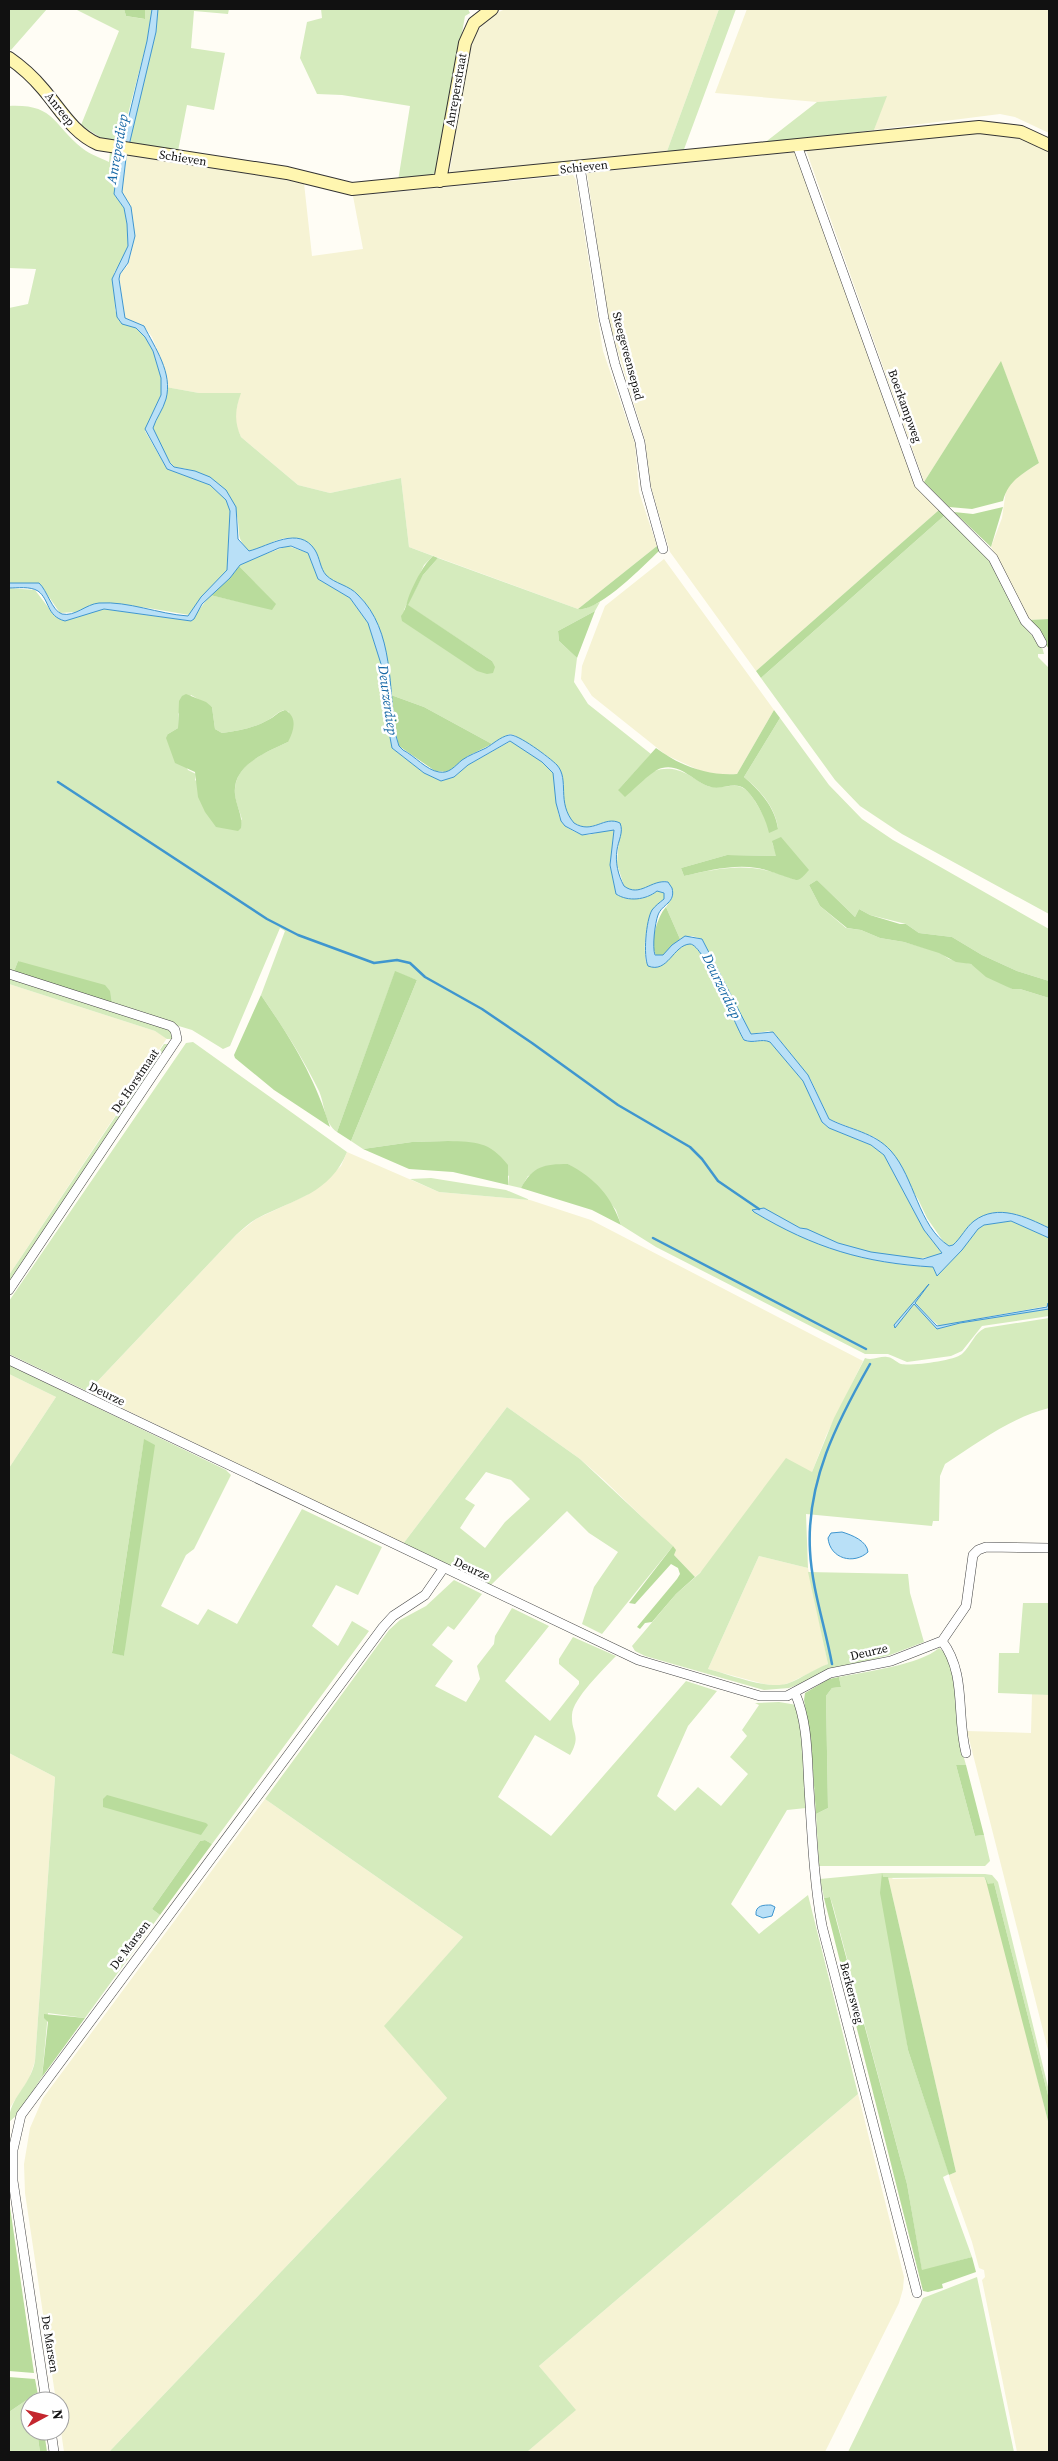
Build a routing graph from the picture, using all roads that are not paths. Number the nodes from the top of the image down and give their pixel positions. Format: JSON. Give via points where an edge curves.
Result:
{"nodes":[{"id":1,"x":492,"y":9,"type":"edge"},
{"id":2,"x":9,"y":58,"type":"edge"},
{"id":3,"x":798,"y":145,"type":"junction"},
{"id":4,"x":1049,"y":145,"type":"edge"},
{"id":5,"x":118,"y":148,"type":"joint"},
{"id":6,"x":580,"y":167,"type":"junction"},
{"id":7,"x":440,"y":182,"type":"junction"},
{"id":8,"x":663,"y":549,"type":"dead end"},
{"id":9,"x":1042,"y":643,"type":"dead end"},
{"id":10,"x":9,"y":974,"type":"edge"},
{"id":11,"x":9,"y":1290,"type":"edge"},
{"id":12,"x":9,"y":1360,"type":"edge"},
{"id":13,"x":1049,"y":1548,"type":"edge"},
{"id":14,"x":442,"y":1569,"type":"junction"},
{"id":15,"x":942,"y":1641,"type":"junction"},
{"id":16,"x":795,"y":1693,"type":"junction"},
{"id":17,"x":966,"y":1753,"type":"dead end"},
{"id":18,"x":917,"y":2293,"type":"dead end"},
{"id":19,"x":44,"y":2391,"type":"edge"}],
"edges":[{"from":1,"to":7,"type":"street","name":"Anreperstraat","via":[[474,23],[465,43]]},
{"from":2,"to":5,"type":"street","name":"Anreep","via":[[44,90],[79,132],[98,144]]},
{"from":3,"to":4,"type":"street","name":"Schieven","via":[[979,127],[1021,132]]},
{"from":3,"to":6,"type":"street","name":"Schieven"},
{"from":3,"to":9,"type":"street","name":"Boerkampweg","via":[[919,484],[993,558],[1025,621]]},
{"from":5,"to":7,"type":"street","name":"Schieven","via":[[287,173],[352,189]]},
{"from":6,"to":7,"type":"street","name":"Schieven"},
{"from":6,"to":8,"type":"street","name":"Steegeveensepad","via":[[604,319],[640,442],[646,488]]},
{"from":10,"to":11,"type":"street","name":"De Horstmaat","via":[[171,1026],[177,1039]]},
{"from":12,"to":14,"type":"street","name":"Deurze"},
{"from":13,"to":15,"type":"street","via":[[986,1547],[978,1550],[970,1566],[966,1606]]},
{"from":14,"to":16,"type":"street","name":"Deurze","via":[[638,1660],[760,1696],[780,1698]]},
{"from":14,"to":19,"type":"street","name":"De Marsen","via":[[425,1596],[393,1616],[383,1627],[21,2115],[13,2150],[13,2182]]},
{"from":15,"to":16,"type":"street","name":"Deurze","via":[[891,1661],[830,1673]]},
{"from":15,"to":17,"type":"street","via":[[957,1673]]},
{"from":16,"to":18,"type":"street","name":"Berkersweg","via":[[807,1743],[814,1875],[822,1926]]}]}
